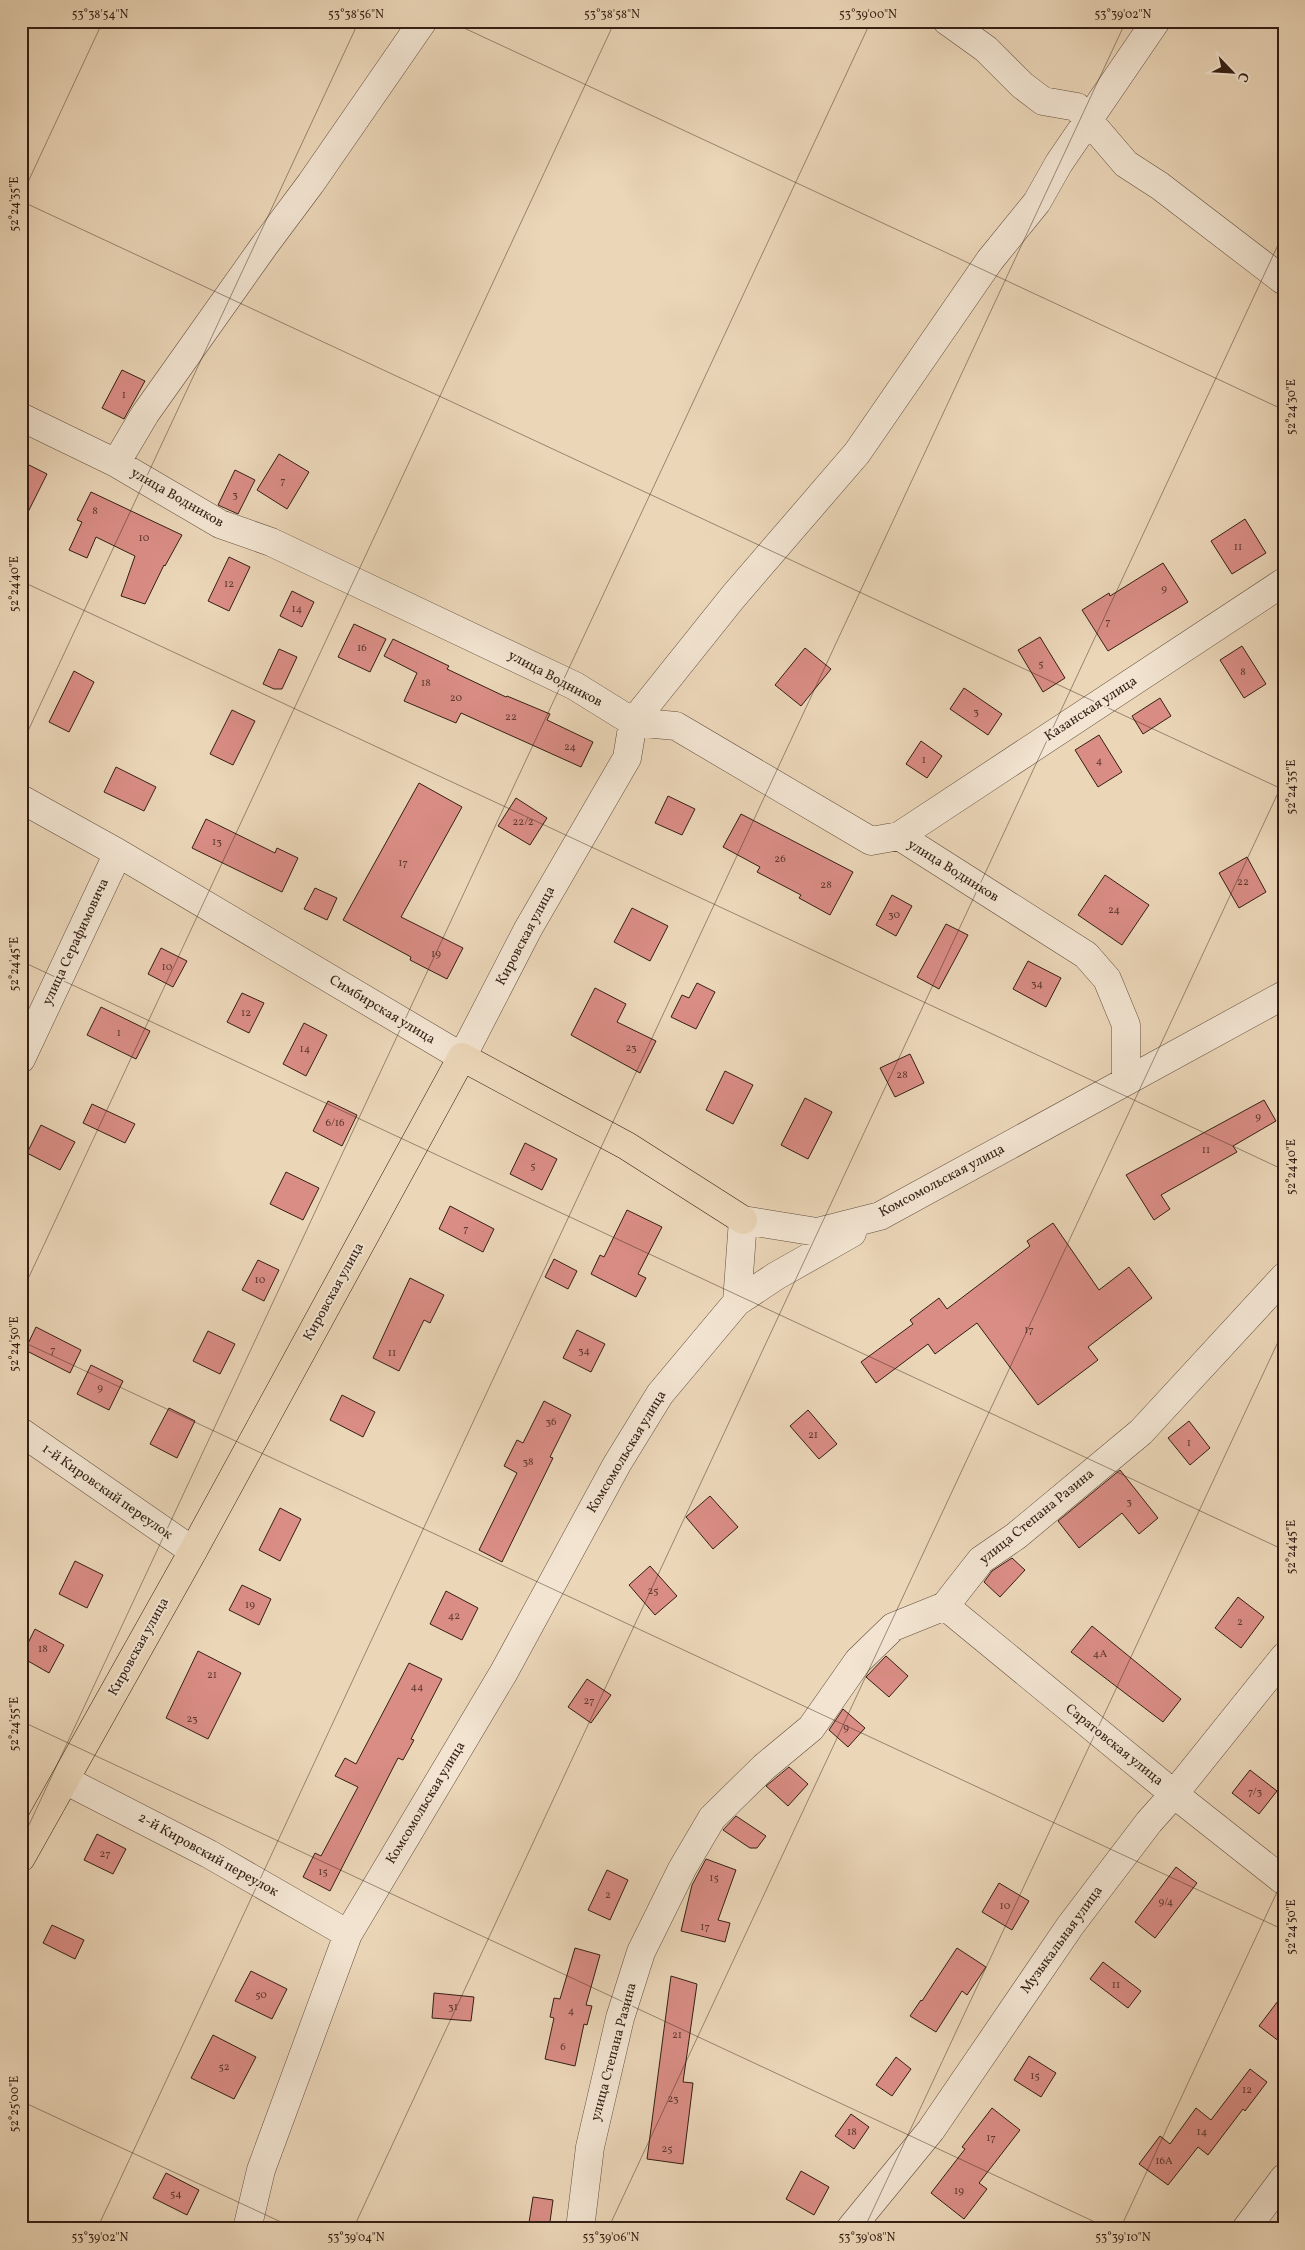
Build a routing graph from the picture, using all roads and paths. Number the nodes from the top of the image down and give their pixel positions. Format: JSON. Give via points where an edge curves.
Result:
{"nodes":[{"id":1,"x":423,"y":21,"type":"edge"},
{"id":2,"x":947,"y":21,"type":"edge"},
{"id":3,"x":1156,"y":21,"type":"edge"},
{"id":4,"x":1088,"y":121,"type":"junction"},
{"id":5,"x":1284,"y":281,"type":"edge"},
{"id":6,"x":21,"y":417,"type":"edge"},
{"id":7,"x":116,"y":463,"type":"junction"},
{"id":8,"x":1284,"y":582,"type":"edge"},
{"id":9,"x":633,"y":722,"type":"junction"},
{"id":10,"x":21,"y":799,"type":"edge"},
{"id":11,"x":899,"y":836,"type":"junction"},
{"id":12,"x":118,"y":853,"type":"junction"},
{"id":13,"x":1284,"y":995,"type":"edge"},
{"id":14,"x":462,"y":1057,"type":"junction"},
{"id":15,"x":21,"y":1059,"type":"edge"},
{"id":16,"x":1126,"y":1081,"type":"junction"},
{"id":17,"x":880,"y":1216,"type":"junction"},
{"id":18,"x":743,"y":1220,"type":"junction"},
{"id":19,"x":1284,"y":1277,"type":"edge"},
{"id":20,"x":737,"y":1302,"type":"junction"},
{"id":21,"x":21,"y":1432,"type":"edge"},
{"id":22,"x":193,"y":1552,"type":"junction"},
{"id":23,"x":945,"y":1606,"type":"junction"},
{"id":24,"x":1284,"y":1657,"type":"edge"},
{"id":25,"x":65,"y":1780,"type":"junction"},
{"id":26,"x":1174,"y":1794,"type":"junction"},
{"id":27,"x":21,"y":1858,"type":"edge"},
{"id":28,"x":1284,"y":1881,"type":"edge"},
{"id":29,"x":348,"y":1934,"type":"junction"},
{"id":30,"x":1284,"y":2178,"type":"edge"},
{"id":31,"x":247,"y":2229,"type":"edge"},
{"id":32,"x":580,"y":2229,"type":"edge"},
{"id":33,"x":850,"y":2229,"type":"edge"},
{"id":34,"x":1246,"y":2229,"type":"edge"}],
"edges":[{"from":1,"to":7,"type":"street","via":[[145,414]]},
{"from":2,"to":4,"type":"street","via":[[986,49],[1043,101],[1077,107]]},
{"from":3,"to":4,"type":"street"},
{"from":4,"to":5,"type":"street","via":[[1126,164],[1160,186]]},
{"from":4,"to":9,"type":"street","via":[[1037,202],[990,260],[857,453],[733,597]]},
{"from":6,"to":7,"type":"street","name":"улица Водников"},
{"from":7,"to":9,"type":"street","name":"улица Водников","via":[[220,524],[271,542],[575,686]]},
{"from":8,"to":11,"type":"street","name":"Казанская улица"},
{"from":9,"to":11,"type":"street","name":"улица Водников","via":[[676,726],[870,840]]},
{"from":9,"to":14,"type":"street","name":"Кировская улица","via":[[627,758],[528,929]]},
{"from":10,"to":12,"type":"street","name":"Симбирская улица"},
{"from":11,"to":16,"type":"street","name":"улица Водников","via":[[1086,955],[1107,979],[1126,1025]]},
{"from":12,"to":14,"type":"street","name":"Симбирская улица"},
{"from":12,"to":15,"type":"street","name":"улица Серафимовича"},
{"from":13,"to":16,"type":"street","name":"Комсомольская улица"},
{"from":14,"to":18,"type":"main road","name":"Симбирская улица","via":[[627,1146]]},
{"from":14,"to":22,"type":"main road","name":"Кировская улица"},
{"from":16,"to":17,"type":"street","name":"Комсомольская улица"},
{"from":17,"to":18,"type":"street","name":"Комсомольская улица","via":[[817,1232]]},
{"from":17,"to":20,"type":"street","name":"Комсомольская улица"},
{"from":18,"to":20,"type":"street"},
{"from":19,"to":23,"type":"street","name":"улица Степана Разина","via":[[1141,1432],[1016,1536],[981,1560]]},
{"from":20,"to":29,"type":"street","name":"Комсомольская улица","via":[[660,1394],[617,1464],[504,1672]]},
{"from":21,"to":22,"type":"street","name":"1-й Кировский переулок"},
{"from":22,"to":25,"type":"main road","name":"Кировская улица"},
{"from":23,"to":26,"type":"street","name":"Саратовская улица"},
{"from":23,"to":32,"type":"street","name":"улица Степана Разина","via":[[893,1627],[858,1661],[810,1728],[712,1818],[682,1869],[641,1952],[620,2018],[590,2147]]},
{"from":24,"to":26,"type":"street","name":"Музыкальная улица"},
{"from":25,"to":27,"type":"main road","name":"Кировская улица"},
{"from":25,"to":29,"type":"street","name":"2-й Кировский переулок","via":[[209,1854]]},
{"from":26,"to":28,"type":"street","name":"Саратовская улица"},
{"from":26,"to":33,"type":"street","name":"Музыкальная улица","via":[[1070,1926],[931,2130]]},
{"from":29,"to":31,"type":"street","name":"Комсомольская улица","via":[[261,2170]]},
{"from":30,"to":34,"type":"street"}]}
